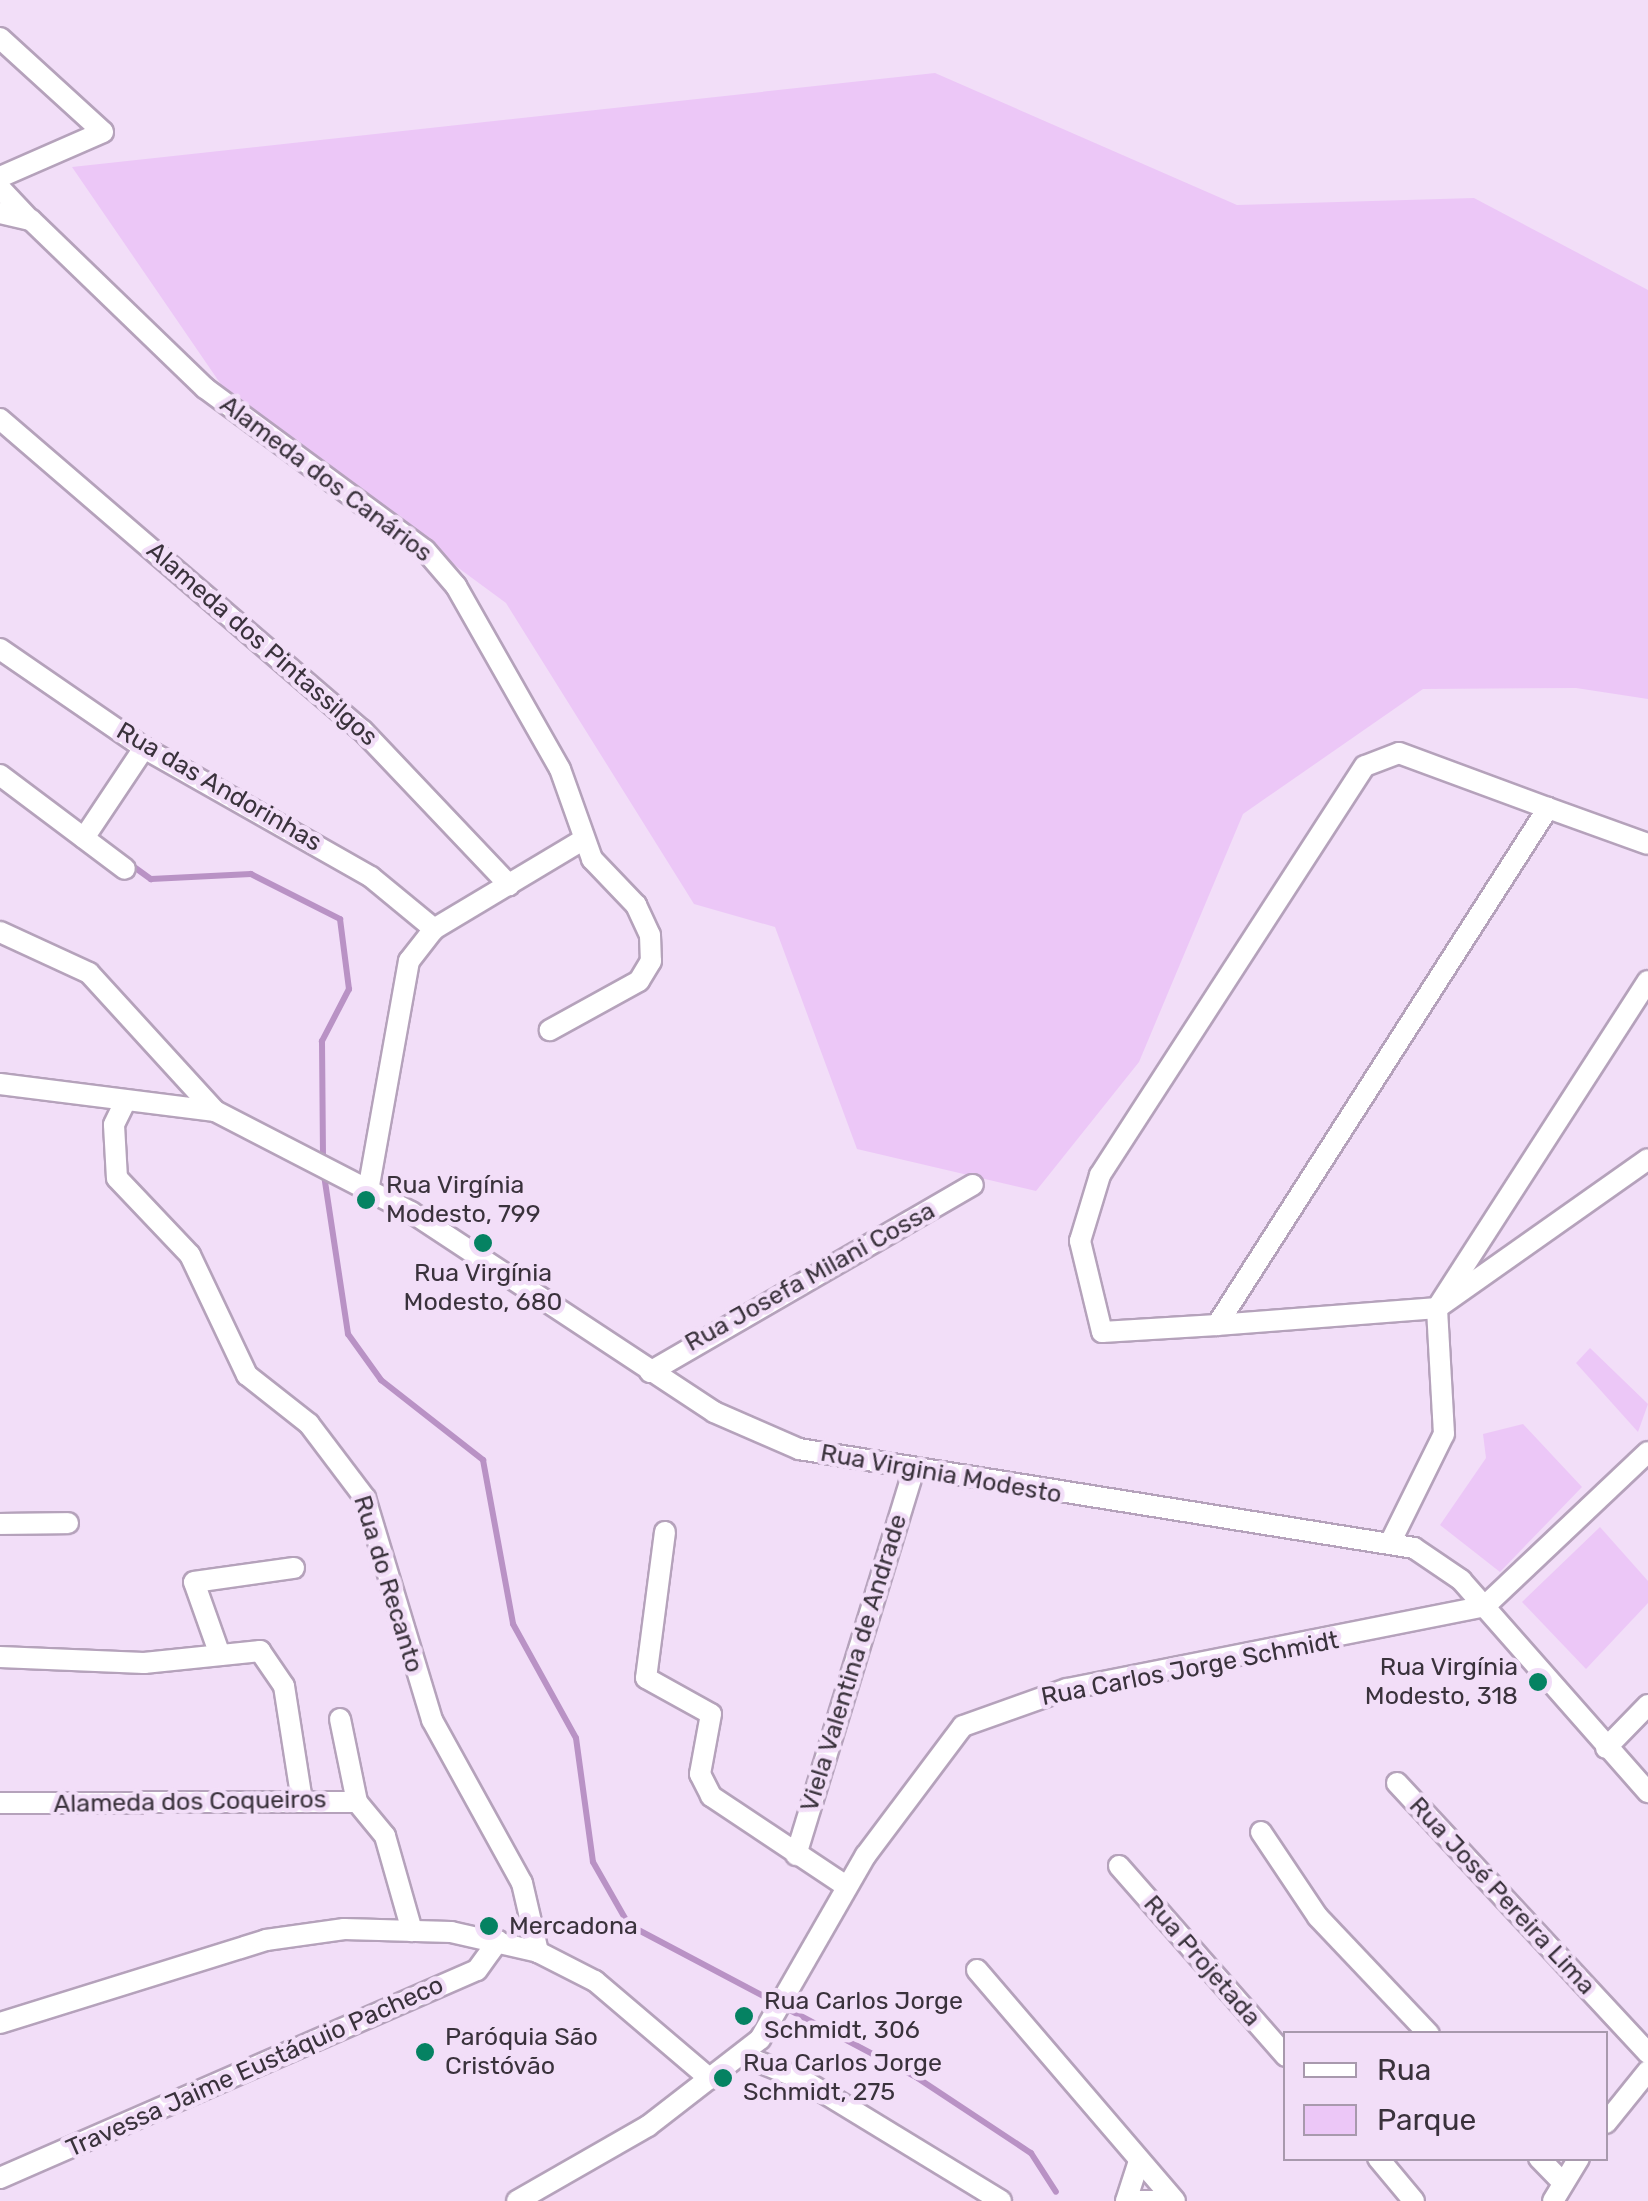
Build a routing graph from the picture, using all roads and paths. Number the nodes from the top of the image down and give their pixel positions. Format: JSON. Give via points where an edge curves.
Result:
{"nodes":[{"id":1,"x":0,"y":38,"type":"edge"},
{"id":2,"x":0,"y":177,"type":"edge"},
{"id":3,"x":0,"y":188,"type":"edge"},
{"id":4,"x":0,"y":213,"type":"edge"},
{"id":5,"x":31,"y":220,"type":"junction"},
{"id":6,"x":0,"y":419,"type":"edge"},
{"id":7,"x":0,"y":650,"type":"edge"},
{"id":8,"x":144,"y":748,"type":"junction"},
{"id":9,"x":0,"y":775,"type":"edge"},
{"id":10,"x":1548,"y":808,"type":"junction"},
{"id":11,"x":84,"y":838,"type":"junction"},
{"id":12,"x":583,"y":840,"type":"junction"},
{"id":13,"x":1648,"y":844,"type":"edge"},
{"id":14,"x":125,"y":869,"type":"dead end"},
{"id":15,"x":509,"y":886,"type":"junction"},
{"id":16,"x":434,"y":928,"type":"junction"},
{"id":17,"x":0,"y":932,"type":"edge"},
{"id":18,"x":1648,"y":982,"type":"edge"},
{"id":19,"x":550,"y":1030,"type":"dead end"},
{"id":20,"x":0,"y":1084,"type":"edge"},
{"id":21,"x":124,"y":1102,"type":"junction"},
{"id":22,"x":215,"y":1112,"type":"junction"},
{"id":23,"x":1648,"y":1159,"type":"edge"},
{"id":24,"x":972,"y":1185,"type":"dead end"},
{"id":25,"x":368,"y":1191,"type":"junction"},
{"id":26,"x":1437,"y":1308,"type":"junction"},
{"id":27,"x":1217,"y":1325,"type":"junction"},
{"id":28,"x":650,"y":1372,"type":"junction"},
{"id":29,"x":1648,"y":1452,"type":"edge"},
{"id":30,"x":913,"y":1472,"type":"junction"},
{"id":31,"x":68,"y":1523,"type":"dead end"},
{"id":32,"x":0,"y":1524,"type":"edge"},
{"id":33,"x":665,"y":1532,"type":"dead end"},
{"id":34,"x":1392,"y":1539,"type":"junction"},
{"id":35,"x":294,"y":1568,"type":"dead end"},
{"id":36,"x":1486,"y":1606,"type":"junction"},
{"id":37,"x":220,"y":1655,"type":"junction"},
{"id":38,"x":0,"y":1656,"type":"edge"},
{"id":39,"x":1648,"y":1705,"type":"edge"},
{"id":40,"x":340,"y":1719,"type":"dead end"},
{"id":41,"x":1606,"y":1748,"type":"junction"},
{"id":42,"x":1397,"y":1783,"type":"dead end"},
{"id":43,"x":1648,"y":1792,"type":"edge"},
{"id":44,"x":302,"y":1801,"type":"junction"},
{"id":45,"x":357,"y":1802,"type":"junction"},
{"id":46,"x":0,"y":1803,"type":"edge"},
{"id":47,"x":1262,"y":1832,"type":"dead end"},
{"id":48,"x":796,"y":1855,"type":"junction"},
{"id":49,"x":1119,"y":1866,"type":"dead end"},
{"id":50,"x":846,"y":1886,"type":"junction"},
{"id":51,"x":412,"y":1931,"type":"junction"},
{"id":52,"x":498,"y":1941,"type":"junction"},
{"id":53,"x":538,"y":1952,"type":"junction"},
{"id":54,"x":977,"y":1970,"type":"dead end"},
{"id":55,"x":0,"y":2023,"type":"edge"},
{"id":56,"x":1426,"y":2031,"type":"edge"},
{"id":57,"x":1283,"y":2053,"type":"edge"},
{"id":58,"x":1648,"y":2053,"type":"edge"},
{"id":59,"x":744,"y":2056,"type":"junction"},
{"id":60,"x":1648,"y":2071,"type":"edge"},
{"id":61,"x":710,"y":2079,"type":"junction"},
{"id":62,"x":1608,"y":2121,"type":"edge"},
{"id":63,"x":1139,"y":2161,"type":"junction"},
{"id":64,"x":1381,"y":2161,"type":"edge"},
{"id":65,"x":1541,"y":2161,"type":"edge"},
{"id":66,"x":1577,"y":2161,"type":"edge"},
{"id":67,"x":0,"y":2178,"type":"edge"},
{"id":68,"x":1558,"y":2192,"type":"edge"},
{"id":69,"x":517,"y":2201,"type":"edge"},
{"id":70,"x":1001,"y":2201,"type":"edge"},
{"id":71,"x":1126,"y":2201,"type":"edge"},
{"id":72,"x":1162,"y":2201,"type":"edge"},
{"id":73,"x":1175,"y":2201,"type":"edge"},
{"id":74,"x":1414,"y":2201,"type":"edge"}],
"edges":[{"from":1,"to":2,"type":"street","via":[[104,132]]},
{"from":3,"to":5,"type":"street","name":"Alameda dos Canários"},
{"from":4,"to":5,"type":"street"},
{"from":5,"to":12,"type":"street","name":"Alameda dos Canários","via":[[229,408],[439,565],[553,755]]},
{"from":6,"to":15,"type":"street","name":"Alameda dos Pintassilgos","via":[[362,730]]},
{"from":7,"to":8,"type":"street","name":"Rua das Andorinhas"},
{"from":8,"to":11,"type":"street"},
{"from":8,"to":16,"type":"street","name":"Rua das Andorinhas","via":[[372,876]]},
{"from":9,"to":11,"type":"street"},
{"from":10,"to":13,"type":"street"},
{"from":10,"to":27,"type":"street"},
{"from":10,"to":27,"type":"street","via":[[1398,753],[1366,766],[1100,1175],[1080,1241],[1102,1332]]},
{"from":11,"to":14,"type":"street"},
{"from":12,"to":15,"type":"street"},
{"from":12,"to":19,"type":"street","name":"Alameda dos Canários","via":[[643,916],[651,961],[627,990]]},
{"from":15,"to":16,"type":"street"},
{"from":16,"to":25,"type":"street","via":[[396,1000]]},
{"from":17,"to":22,"type":"street","via":[[89,973]]},
{"from":18,"to":26,"type":"street"},
{"from":20,"to":21,"type":"street"},
{"from":21,"to":22,"type":"street"},
{"from":21,"to":53,"type":"street","name":"Rua do Recanto","via":[[114,1125],[117,1178],[190,1255],[248,1375],[309,1424],[365,1498],[432,1720],[522,1883]]},
{"from":22,"to":25,"type":"street","name":"Rua Virginia Modesto"},
{"from":23,"to":26,"type":"street"},
{"from":24,"to":28,"type":"street","name":"Rua Josefa Milani Cossa"},
{"from":25,"to":28,"type":"street","name":"Rua Virginia Modesto"},
{"from":26,"to":27,"type":"street"},
{"from":26,"to":34,"type":"street","via":[[1444,1434]]},
{"from":28,"to":30,"type":"street","name":"Rua Virginia Modesto","via":[[777,1442]]},
{"from":29,"to":36,"type":"street"},
{"from":30,"to":34,"type":"street","name":"Rua Virginia Modesto"},
{"from":30,"to":48,"type":"street","name":"Viela Valentina de Andrade"},
{"from":31,"to":32,"type":"street"},
{"from":33,"to":48,"type":"street","via":[[646,1678],[711,1714],[704,1787]]},
{"from":34,"to":36,"type":"street","name":"Rua Virginia Modesto","via":[[1440,1561]]},
{"from":35,"to":37,"type":"street","via":[[194,1582]]},
{"from":36,"to":41,"type":"street","name":"Rua Virginia Modesto"},
{"from":36,"to":50,"type":"street","name":"Rua Carlos Jorge Schmidt","via":[[1067,1689],[982,1716],[950,1738]]},
{"from":37,"to":38,"type":"street","via":[[144,1662]]},
{"from":37,"to":44,"type":"street","via":[[260,1651],[275,1662]]},
{"from":39,"to":41,"type":"street"},
{"from":40,"to":45,"type":"street"},
{"from":41,"to":43,"type":"street","name":"Rua Virginia Modesto"},
{"from":42,"to":58,"type":"street","name":"Rua José Pereira Lima"},
{"from":44,"to":45,"type":"street","name":"Alameda dos Coqueiros"},
{"from":44,"to":46,"type":"street","name":"Alameda dos Coqueiros"},
{"from":45,"to":51,"type":"street","name":"Alameda dos Coqueiros","via":[[385,1836]]},
{"from":47,"to":56,"type":"street","via":[[1318,1917]]},
{"from":48,"to":50,"type":"street"},
{"from":49,"to":57,"type":"street","name":"Rua Projetada"},
{"from":50,"to":59,"type":"street","name":"Rua Carlos Jorge Schmidt"},
{"from":51,"to":52,"type":"street"},
{"from":51,"to":55,"type":"street","via":[[266,1940]]},
{"from":52,"to":53,"type":"street"},
{"from":52,"to":67,"type":"street","name":"Travessa Jaime Eustáquio Pacheco","via":[[477,1970]]},
{"from":53,"to":61,"type":"street","via":[[620,1999]]},
{"from":54,"to":63,"type":"street"},
{"from":59,"to":61,"type":"street","name":"Rua Carlos Jorge Schmidt"},
{"from":59,"to":70,"type":"street","via":[[803,2080]]},
{"from":60,"to":62,"type":"street"},
{"from":61,"to":69,"type":"street","name":"Rua Carlos Jorge Schmidt"},
{"from":63,"to":71,"type":"street"},
{"from":63,"to":73,"type":"street"},
{"from":64,"to":74,"type":"street"},
{"from":65,"to":68,"type":"street"},
{"from":66,"to":68,"type":"street"},
{"from":71,"to":72,"type":"street"}]}
